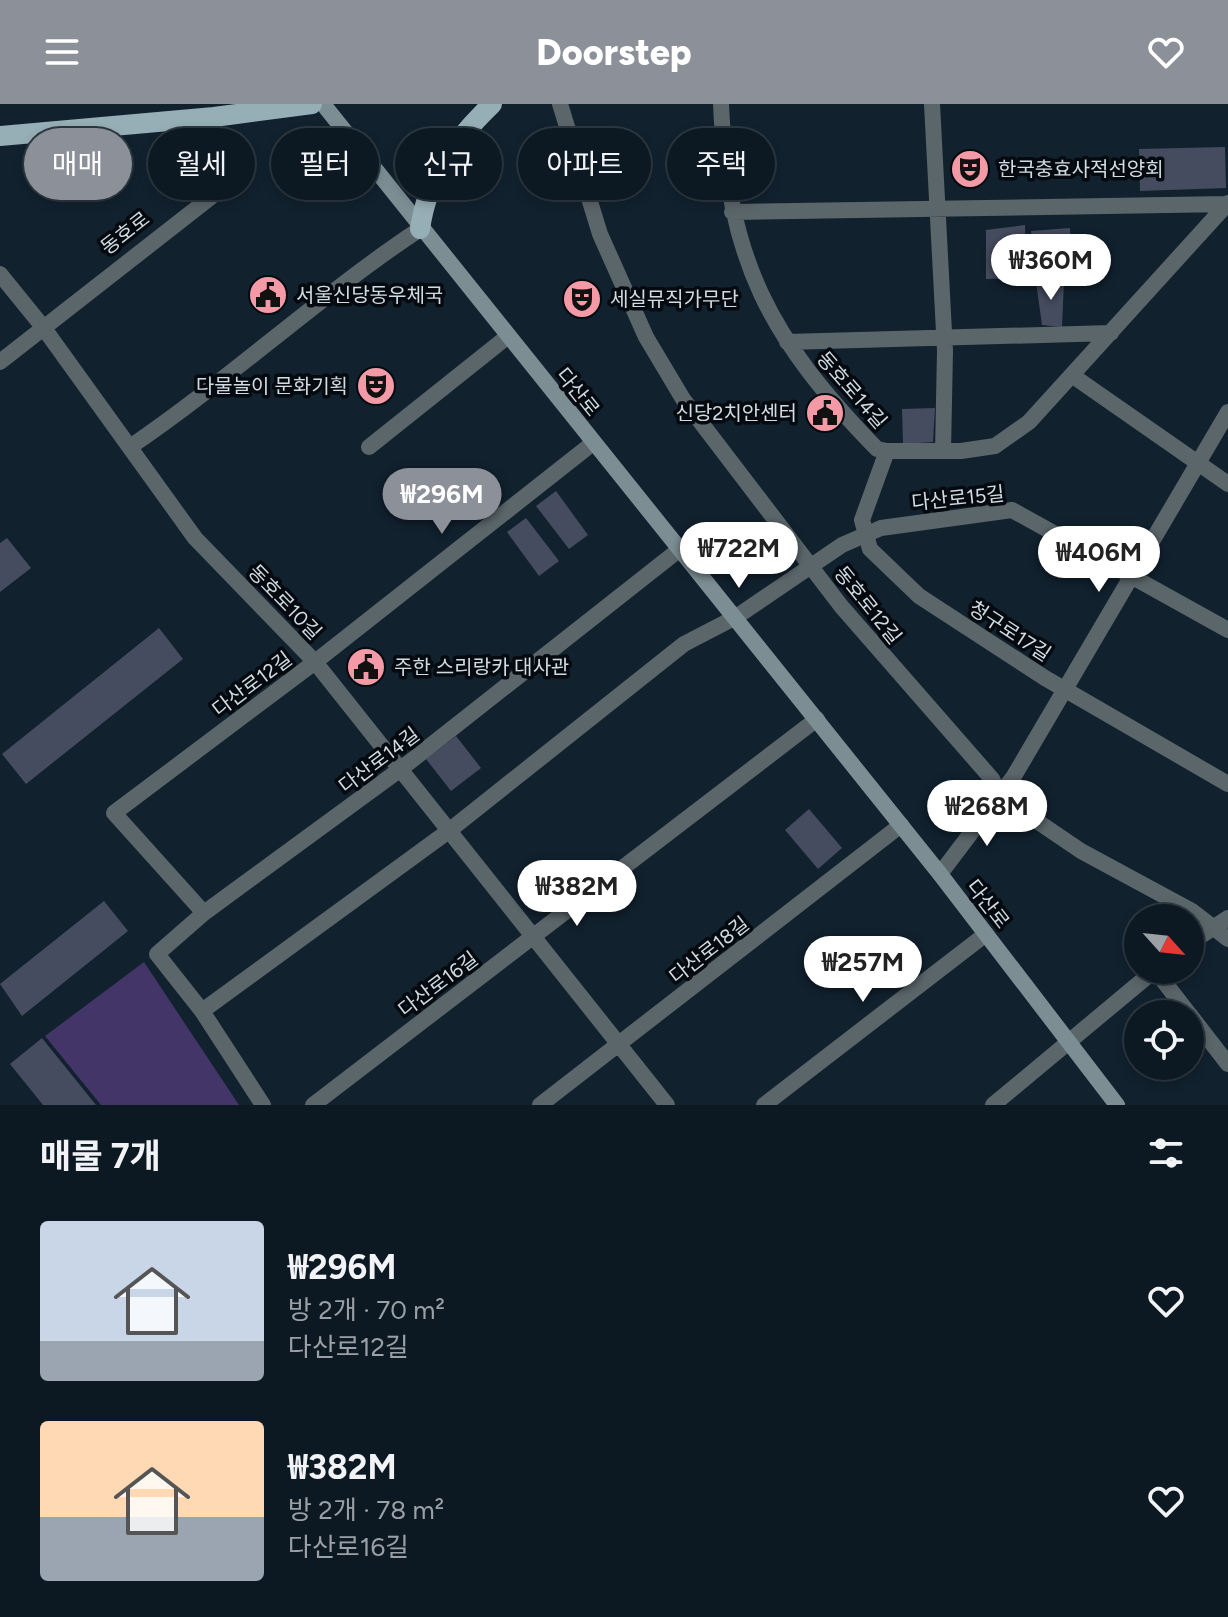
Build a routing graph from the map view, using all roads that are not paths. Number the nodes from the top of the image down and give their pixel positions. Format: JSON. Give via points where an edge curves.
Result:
{"nodes":[{"id":1,"x":161,"y":104,"type":"edge"},
{"id":2,"x":312,"y":104,"type":"edge"},
{"id":3,"x":323,"y":104,"type":"edge"},
{"id":4,"x":492,"y":104,"type":"edge"},
{"id":5,"x":560,"y":104,"type":"edge"},
{"id":6,"x":721,"y":104,"type":"edge"},
{"id":7,"x":932,"y":104,"type":"edge"},
{"id":8,"x":214,"y":117,"type":"junction"},
{"id":9,"x":143,"y":124,"type":"junction"},
{"id":10,"x":0,"y":136,"type":"edge"},
{"id":11,"x":1227,"y":203,"type":"edge"},
{"id":12,"x":938,"y":209,"type":"junction"},
{"id":13,"x":732,"y":212,"type":"junction"},
{"id":14,"x":420,"y":229,"type":"junction"},
{"id":15,"x":0,"y":274,"type":"edge"},
{"id":16,"x":43,"y":327,"type":"junction"},
{"id":17,"x":1111,"y":333,"type":"junction"},
{"id":18,"x":943,"y":336,"type":"junction"},
{"id":19,"x":507,"y":337,"type":"junction"},
{"id":20,"x":787,"y":342,"type":"junction"},
{"id":21,"x":0,"y":362,"type":"edge"},
{"id":22,"x":1073,"y":376,"type":"junction"},
{"id":23,"x":1228,"y":412,"type":"edge"},
{"id":24,"x":593,"y":443,"type":"junction"},
{"id":25,"x":130,"y":447,"type":"junction"},
{"id":26,"x":369,"y":447,"type":"dead end"},
{"id":27,"x":887,"y":451,"type":"junction"},
{"id":28,"x":943,"y":451,"type":"junction"},
{"id":29,"x":1197,"y":465,"type":"junction"},
{"id":30,"x":1228,"y":484,"type":"edge"},
{"id":31,"x":866,"y":533,"type":"junction"},
{"id":32,"x":680,"y":549,"type":"junction"},
{"id":33,"x":812,"y":567,"type":"junction"},
{"id":34,"x":1134,"y":574,"type":"junction"},
{"id":35,"x":736,"y":617,"type":"junction"},
{"id":36,"x":1228,"y":630,"type":"edge"},
{"id":37,"x":315,"y":662,"type":"junction"},
{"id":38,"x":1066,"y":690,"type":"junction"},
{"id":39,"x":817,"y":719,"type":"junction"},
{"id":40,"x":402,"y":768,"type":"junction"},
{"id":41,"x":1228,"y":784,"type":"edge"},
{"id":42,"x":1000,"y":796,"type":"junction"},
{"id":43,"x":901,"y":825,"type":"junction"},
{"id":44,"x":450,"y":830,"type":"junction"},
{"id":45,"x":940,"y":874,"type":"junction"},
{"id":46,"x":204,"y":913,"type":"junction"},
{"id":47,"x":1228,"y":918,"type":"edge"},
{"id":48,"x":1213,"y":928,"type":"junction"},
{"id":49,"x":986,"y":934,"type":"junction"},
{"id":50,"x":1204,"y":934,"type":"edge"},
{"id":51,"x":533,"y":936,"type":"junction"},
{"id":52,"x":1228,"y":939,"type":"edge"},
{"id":53,"x":1138,"y":984,"type":"edge"},
{"id":54,"x":1166,"y":984,"type":"edge"},
{"id":55,"x":1179,"y":1000,"type":"edge"},
{"id":56,"x":202,"y":1011,"type":"junction"},
{"id":57,"x":1204,"y":1032,"type":"edge"},
{"id":58,"x":1069,"y":1042,"type":"junction"},
{"id":59,"x":619,"y":1044,"type":"junction"},
{"id":60,"x":1228,"y":1064,"type":"edge"},
{"id":61,"x":263,"y":1105,"type":"edge"},
{"id":62,"x":313,"y":1105,"type":"edge"},
{"id":63,"x":540,"y":1105,"type":"edge"},
{"id":64,"x":667,"y":1105,"type":"edge"},
{"id":65,"x":764,"y":1105,"type":"edge"},
{"id":66,"x":993,"y":1105,"type":"edge"},
{"id":67,"x":1117,"y":1105,"type":"edge"}],
"edges":[{"from":1,"to":9,"type":"main road"},
{"from":2,"to":8,"type":"main road"},
{"from":3,"to":14,"type":"main road","name":"다산로"},
{"from":4,"to":14,"type":"main road","via":[[442,161],[426,193]]},
{"from":5,"to":33,"type":"street","name":"동호로12길","via":[[600,234],[646,337],[683,399]]},
{"from":6,"to":13,"type":"street","name":"동호로14길"},
{"from":7,"to":12,"type":"street"},
{"from":8,"to":9,"type":"main road"},
{"from":8,"to":16,"type":"street","name":"동호로","via":[[211,197]]},
{"from":9,"to":10,"type":"main road"},
{"from":11,"to":12,"type":"street","name":"동호로14길"},
{"from":11,"to":17,"type":"street","name":"동호로14길"},
{"from":12,"to":13,"type":"street","name":"동호로14길"},
{"from":12,"to":18,"type":"street"},
{"from":13,"to":20,"type":"street","name":"동호로14길","via":[[753,279]]},
{"from":14,"to":19,"type":"main road","name":"다산로"},
{"from":14,"to":25,"type":"street","via":[[372,260]]},
{"from":15,"to":16,"type":"street","name":"동호로10길"},
{"from":16,"to":21,"type":"street"},
{"from":16,"to":25,"type":"street","name":"동호로10길"},
{"from":17,"to":18,"type":"street","name":"동호로14길"},
{"from":17,"to":22,"type":"street","name":"동호로14길"},
{"from":18,"to":20,"type":"street","name":"동호로14길"},
{"from":18,"to":28,"type":"street"},
{"from":19,"to":24,"type":"main road","name":"다산로"},
{"from":19,"to":26,"type":"street"},
{"from":20,"to":27,"type":"street","name":"동호로14길","via":[[832,403],[877,449]]},
{"from":22,"to":28,"type":"street","name":"동호로14길","via":[[1029,422],[995,446]]},
{"from":22,"to":29,"type":"street"},
{"from":23,"to":29,"type":"street"},
{"from":24,"to":32,"type":"main road","name":"다산로"},
{"from":24,"to":37,"type":"street","name":"다산로12길"},
{"from":25,"to":37,"type":"street","name":"동호로10길","via":[[195,538]]},
{"from":27,"to":28,"type":"street","name":"동호로14길"},
{"from":27,"to":31,"type":"street","via":[[862,520]]},
{"from":29,"to":30,"type":"street"},
{"from":29,"to":34,"type":"street"},
{"from":31,"to":33,"type":"street","name":"다산로15길"},
{"from":31,"to":34,"type":"street","name":"다산로15길","via":[[1012,510]]},
{"from":31,"to":38,"type":"street","name":"청구로17길","via":[[870,549],[919,596]]},
{"from":32,"to":35,"type":"main road","name":"다산로"},
{"from":32,"to":40,"type":"street","name":"다산로14길"},
{"from":33,"to":35,"type":"street","name":"다산로15길"},
{"from":33,"to":42,"type":"street","name":"동호로12길","via":[[992,779]]},
{"from":34,"to":36,"type":"street","name":"다산로15길"},
{"from":34,"to":38,"type":"street"},
{"from":35,"to":39,"type":"main road","name":"다산로"},
{"from":35,"to":44,"type":"street","via":[[684,644]]},
{"from":37,"to":40,"type":"street","name":"동호로10길"},
{"from":37,"to":46,"type":"street","name":"다산로12길","via":[[114,813]]},
{"from":38,"to":41,"type":"street","name":"청구로17길"},
{"from":38,"to":42,"type":"street"},
{"from":39,"to":43,"type":"main road","name":"다산로"},
{"from":39,"to":51,"type":"street","name":"다산로16길"},
{"from":40,"to":44,"type":"street","name":"동호로10길"},
{"from":40,"to":46,"type":"street","name":"다산로14길"},
{"from":42,"to":45,"type":"street"},
{"from":42,"to":48,"type":"street","name":"동호로12길","via":[[1081,851],[1192,911]]},
{"from":43,"to":45,"type":"main road","name":"다산로"},
{"from":43,"to":59,"type":"street","name":"다산로18길"},
{"from":44,"to":51,"type":"street","name":"동호로10길"},
{"from":44,"to":56,"type":"street"},
{"from":45,"to":49,"type":"main road","name":"다산로"},
{"from":46,"to":56,"type":"street","name":"다산로14길","via":[[157,954]]},
{"from":47,"to":48,"type":"street"},
{"from":48,"to":50,"type":"street"},
{"from":48,"to":52,"type":"street","name":"동호로12길"},
{"from":49,"to":58,"type":"main road","name":"다산로"},
{"from":49,"to":65,"type":"street"},
{"from":51,"to":59,"type":"street","name":"동호로10길"},
{"from":51,"to":62,"type":"street","name":"다산로16길"},
{"from":53,"to":58,"type":"street"},
{"from":54,"to":55,"type":"street"},
{"from":56,"to":61,"type":"street","name":"다산로14길"},
{"from":57,"to":60,"type":"street"},
{"from":58,"to":66,"type":"street"},
{"from":58,"to":67,"type":"main road","name":"다산로"},
{"from":59,"to":63,"type":"street","name":"다산로18길"},
{"from":59,"to":64,"type":"street","name":"동호로10길"}]}
